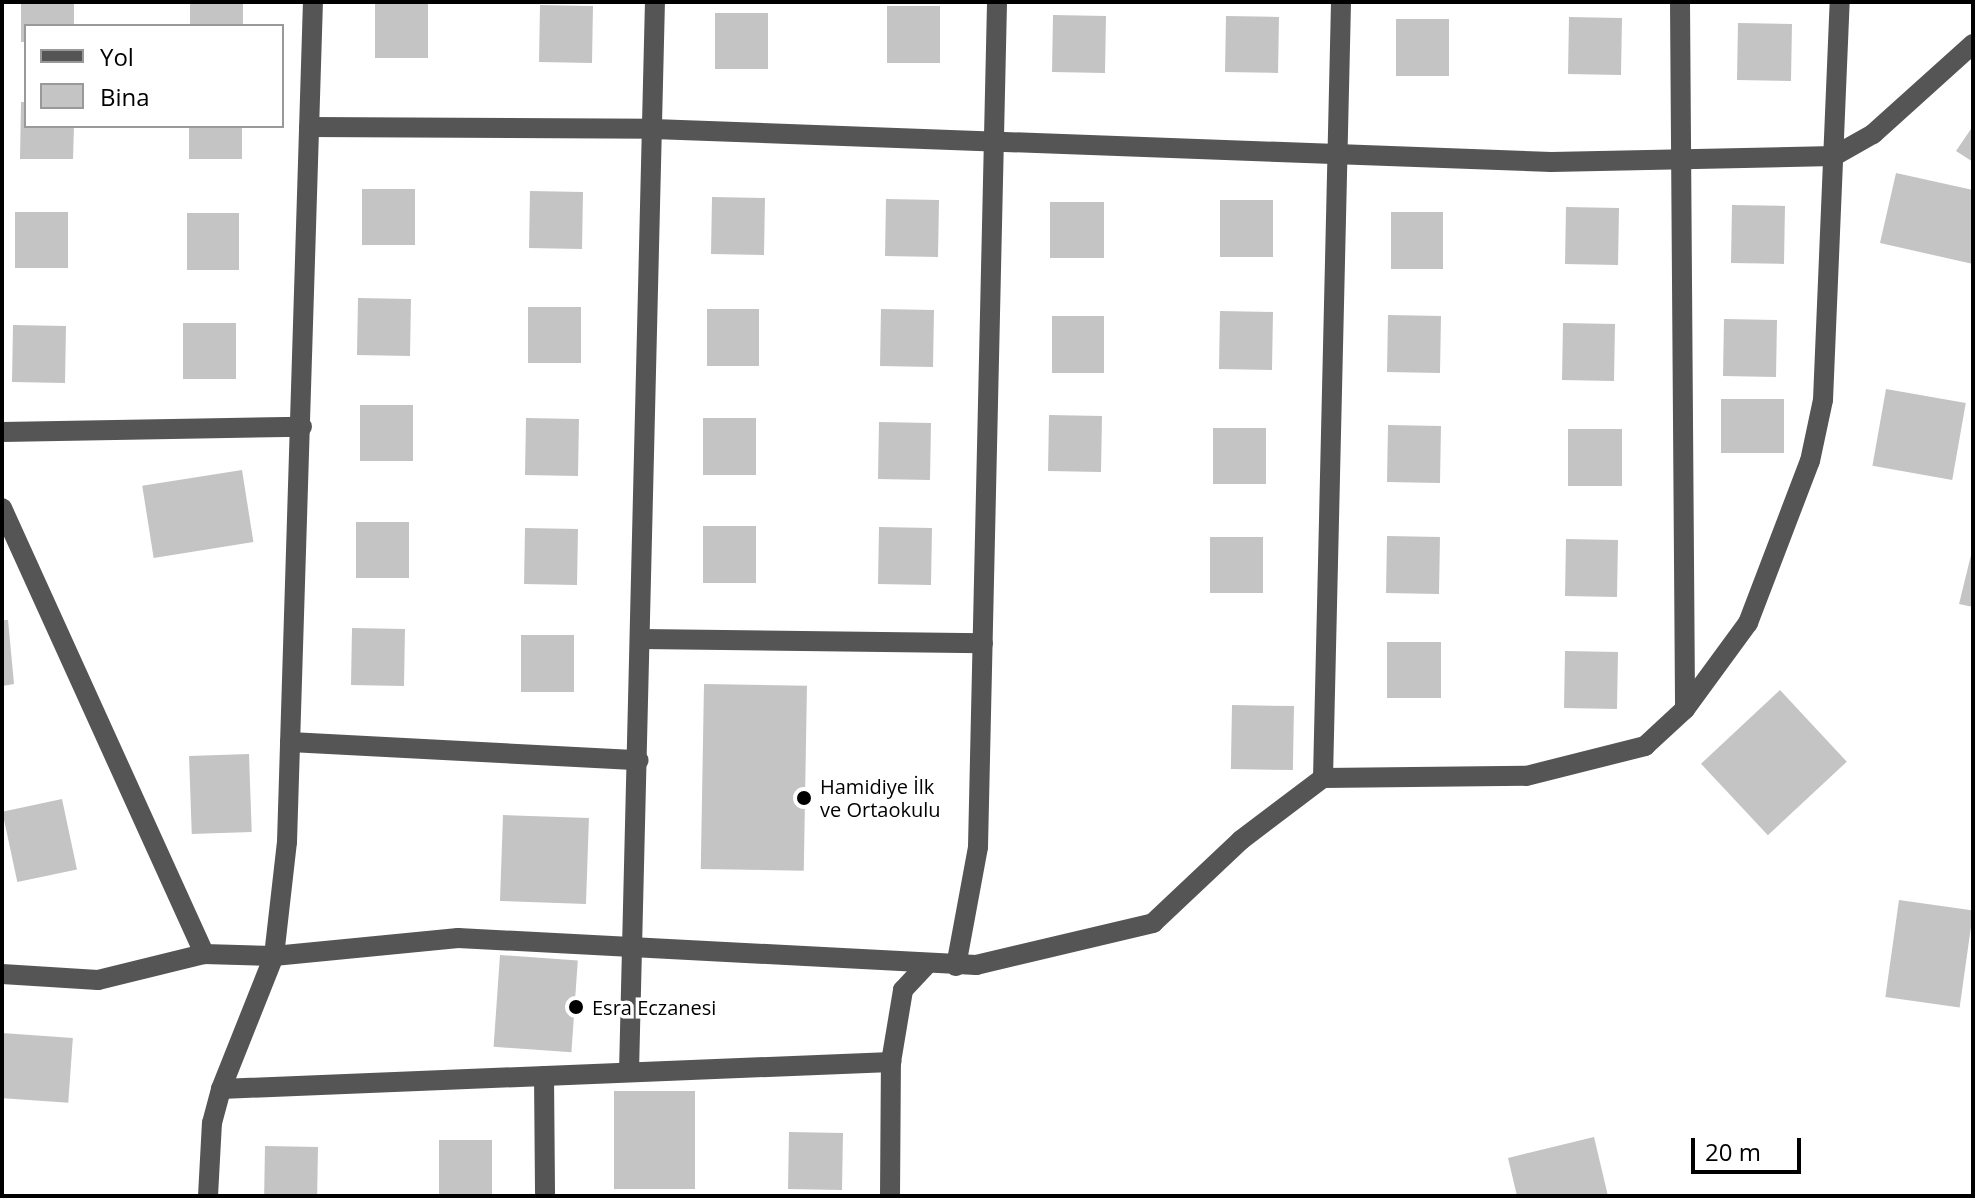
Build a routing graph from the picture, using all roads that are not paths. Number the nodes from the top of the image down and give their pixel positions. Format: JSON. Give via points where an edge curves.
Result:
{"nodes":[{"id":1,"x":313,"y":2,"type":"edge"},
{"id":2,"x":655,"y":2,"type":"edge"},
{"id":3,"x":997,"y":2,"type":"edge"},
{"id":4,"x":1341,"y":2,"type":"edge"},
{"id":5,"x":1680,"y":2,"type":"edge"},
{"id":6,"x":1840,"y":2,"type":"edge"},
{"id":7,"x":1973,"y":44,"type":"edge"},
{"id":8,"x":309,"y":127,"type":"junction"},
{"id":9,"x":653,"y":129,"type":"junction"},
{"id":10,"x":996,"y":142,"type":"junction"},
{"id":11,"x":1335,"y":154,"type":"junction"},
{"id":12,"x":1834,"y":156,"type":"junction"},
{"id":13,"x":1677,"y":159,"type":"junction"},
{"id":14,"x":302,"y":427,"type":"junction"},
{"id":15,"x":2,"y":432,"type":"edge"},
{"id":16,"x":2,"y":508,"type":"edge"},
{"id":17,"x":642,"y":639,"type":"junction"},
{"id":18,"x":983,"y":643,"type":"junction"},
{"id":19,"x":1685,"y":709,"type":"junction"},
{"id":20,"x":290,"y":742,"type":"junction"},
{"id":21,"x":639,"y":760,"type":"junction"},
{"id":22,"x":1323,"y":778,"type":"junction"},
{"id":23,"x":635,"y":950,"type":"junction"},
{"id":24,"x":204,"y":954,"type":"junction"},
{"id":25,"x":274,"y":956,"type":"junction"},
{"id":26,"x":925,"y":966,"type":"junction"},
{"id":27,"x":956,"y":966,"type":"junction"},
{"id":28,"x":2,"y":974,"type":"edge"},
{"id":29,"x":891,"y":1062,"type":"junction"},
{"id":30,"x":629,"y":1072,"type":"junction"},
{"id":31,"x":544,"y":1076,"type":"junction"},
{"id":32,"x":221,"y":1089,"type":"junction"},
{"id":33,"x":208,"y":1196,"type":"edge"},
{"id":34,"x":545,"y":1196,"type":"edge"},
{"id":35,"x":890,"y":1196,"type":"edge"}],
"edges":[{"from":1,"to":8,"type":"street"},
{"from":2,"to":9,"type":"street"},
{"from":3,"to":10,"type":"street"},
{"from":4,"to":11,"type":"street"},
{"from":5,"to":13,"type":"street"},
{"from":6,"to":12,"type":"street"},
{"from":7,"to":12,"type":"street","via":[[1873,134]]},
{"from":8,"to":9,"type":"street"},
{"from":8,"to":14,"type":"street"},
{"from":9,"to":10,"type":"street"},
{"from":9,"to":17,"type":"street"},
{"from":10,"to":11,"type":"street"},
{"from":10,"to":18,"type":"street"},
{"from":11,"to":13,"type":"street","via":[[1551,162]]},
{"from":11,"to":22,"type":"street"},
{"from":12,"to":13,"type":"street"},
{"from":12,"to":19,"type":"street","via":[[1823,400],[1810,461],[1748,623]]},
{"from":13,"to":19,"type":"street"},
{"from":14,"to":15,"type":"street"},
{"from":14,"to":20,"type":"street"},
{"from":16,"to":24,"type":"street"},
{"from":17,"to":18,"type":"street"},
{"from":17,"to":21,"type":"street"},
{"from":18,"to":27,"type":"street","via":[[978,847]]},
{"from":19,"to":22,"type":"street","via":[[1645,746],[1526,776]]},
{"from":20,"to":21,"type":"street"},
{"from":20,"to":25,"type":"street","via":[[287,842]]},
{"from":21,"to":23,"type":"street"},
{"from":22,"to":27,"type":"street","via":[[1241,840],[1153,923],[1061,949]]},
{"from":23,"to":25,"type":"street","via":[[458,938]]},
{"from":23,"to":26,"type":"street"},
{"from":23,"to":30,"type":"street"},
{"from":24,"to":25,"type":"street"},
{"from":24,"to":28,"type":"street","via":[[98,980]]},
{"from":25,"to":32,"type":"street"},
{"from":26,"to":27,"type":"street"},
{"from":26,"to":29,"type":"street","via":[[903,990]]},
{"from":29,"to":30,"type":"street"},
{"from":29,"to":35,"type":"street"},
{"from":30,"to":31,"type":"street"},
{"from":31,"to":32,"type":"street"},
{"from":31,"to":34,"type":"street"},
{"from":32,"to":33,"type":"street","via":[[212,1123]]}]}
